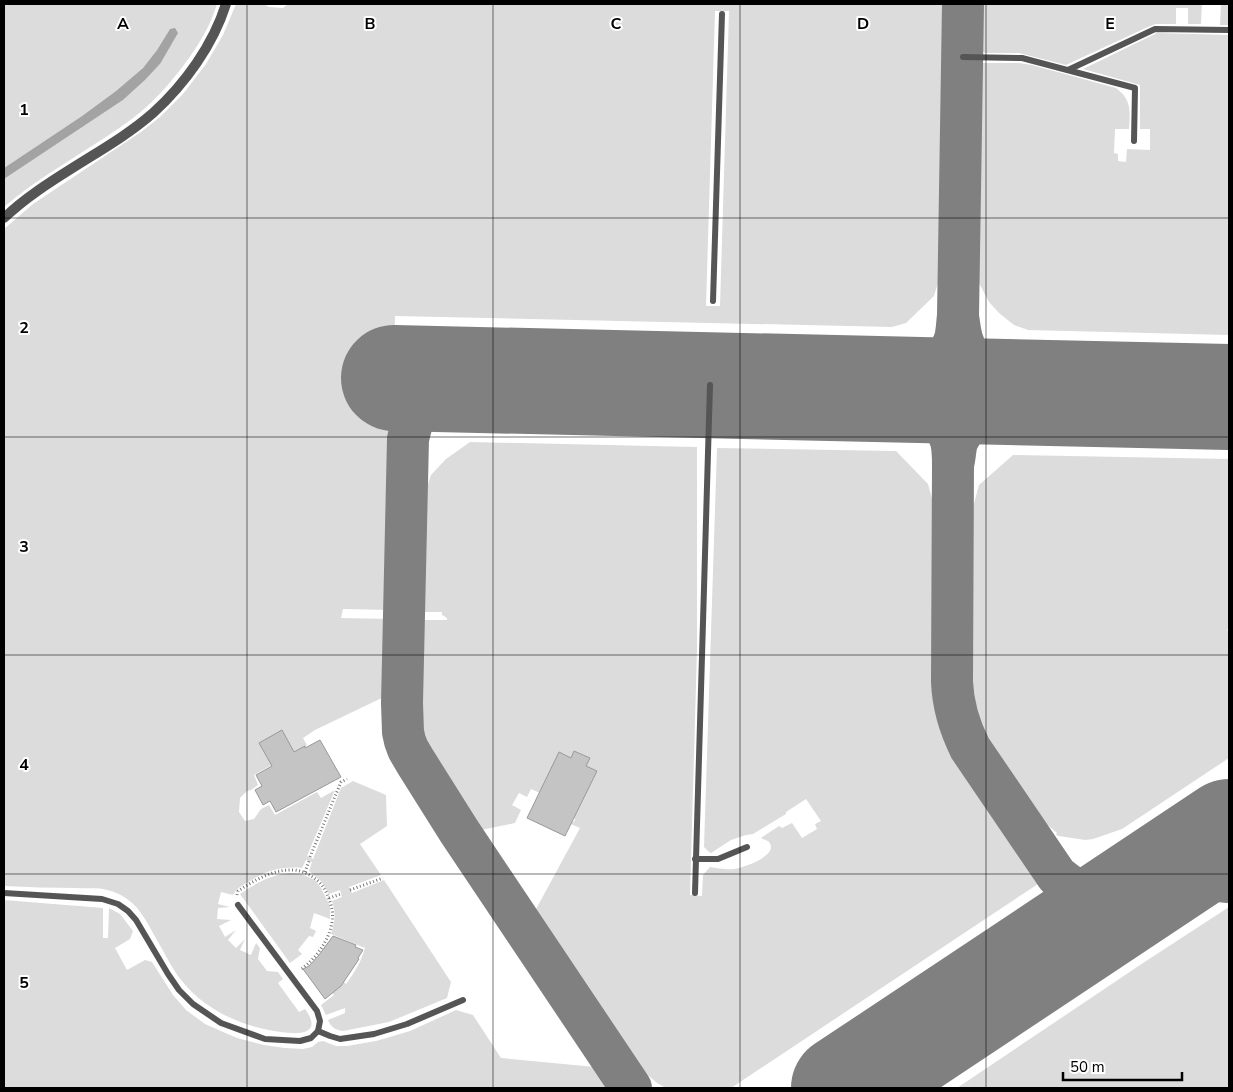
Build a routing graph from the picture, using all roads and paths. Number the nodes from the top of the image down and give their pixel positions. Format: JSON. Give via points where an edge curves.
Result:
{"nodes":[{"id":1,"x":226,"y":4,"type":"edge"},
{"id":2,"x":722,"y":14,"type":"dead end"},
{"id":3,"x":1229,"y":30,"type":"edge"},
{"id":4,"x":962,"y":57,"type":"dead end"},
{"id":5,"x":1068,"y":70,"type":"junction"},
{"id":6,"x":1134,"y":141,"type":"dead end"},
{"id":7,"x":4,"y":218,"type":"edge"},
{"id":8,"x":713,"y":301,"type":"dead end"},
{"id":9,"x":710,"y":386,"type":"dead end"},
{"id":10,"x":347,"y":779,"type":"dead end"},
{"id":11,"x":747,"y":846,"type":"dead end"},
{"id":12,"x":695,"y":859,"type":"junction"},
{"id":13,"x":304,"y":872,"type":"junction"},
{"id":14,"x":383,"y":878,"type":"dead end"},
{"id":15,"x":350,"y":890,"type":"dead end"},
{"id":16,"x":4,"y":893,"type":"edge"},
{"id":17,"x":695,"y":893,"type":"dead end"},
{"id":18,"x":341,"y":894,"type":"dead end"},
{"id":19,"x":329,"y":898,"type":"junction"},
{"id":20,"x":238,"y":906,"type":"joint"},
{"id":21,"x":291,"y":976,"type":"junction"},
{"id":22,"x":463,"y":1000,"type":"dead end"},
{"id":23,"x":318,"y":1031,"type":"junction"}],
"edges":[{"from":1,"to":7,"type":"street","via":[[220,22],[194,66],[153,113],[42,188]]},
{"from":2,"to":8,"type":"lane"},
{"from":3,"to":5,"type":"lane","via":[[1155,29]]},
{"from":4,"to":5,"type":"lane","via":[[1022,58]]},
{"from":5,"to":6,"type":"lane","via":[[1135,88]]},
{"from":9,"to":12,"type":"lane"},
{"from":10,"to":13,"type":"path","via":[[341,782]]},
{"from":11,"to":12,"type":"lane","via":[[718,859]]},
{"from":12,"to":17,"type":"lane"},
{"from":13,"to":19,"type":"path","via":[[321,884]]},
{"from":13,"to":20,"type":"path","via":[[282,871],[262,877],[238,892]]},
{"from":14,"to":15,"type":"path"},
{"from":16,"to":23,"type":"lane","via":[[102,899],[118,904],[136,920],[179,990],[220,1022],[265,1039],[300,1041],[312,1038]]},
{"from":18,"to":19,"type":"path"},
{"from":19,"to":21,"type":"path","via":[[332,921],[324,943],[314,958]]},
{"from":20,"to":21,"type":"lane"},
{"from":21,"to":23,"type":"lane","via":[[317,1011]]},
{"from":22,"to":23,"type":"lane","via":[[374,1034],[340,1039]]}]}
